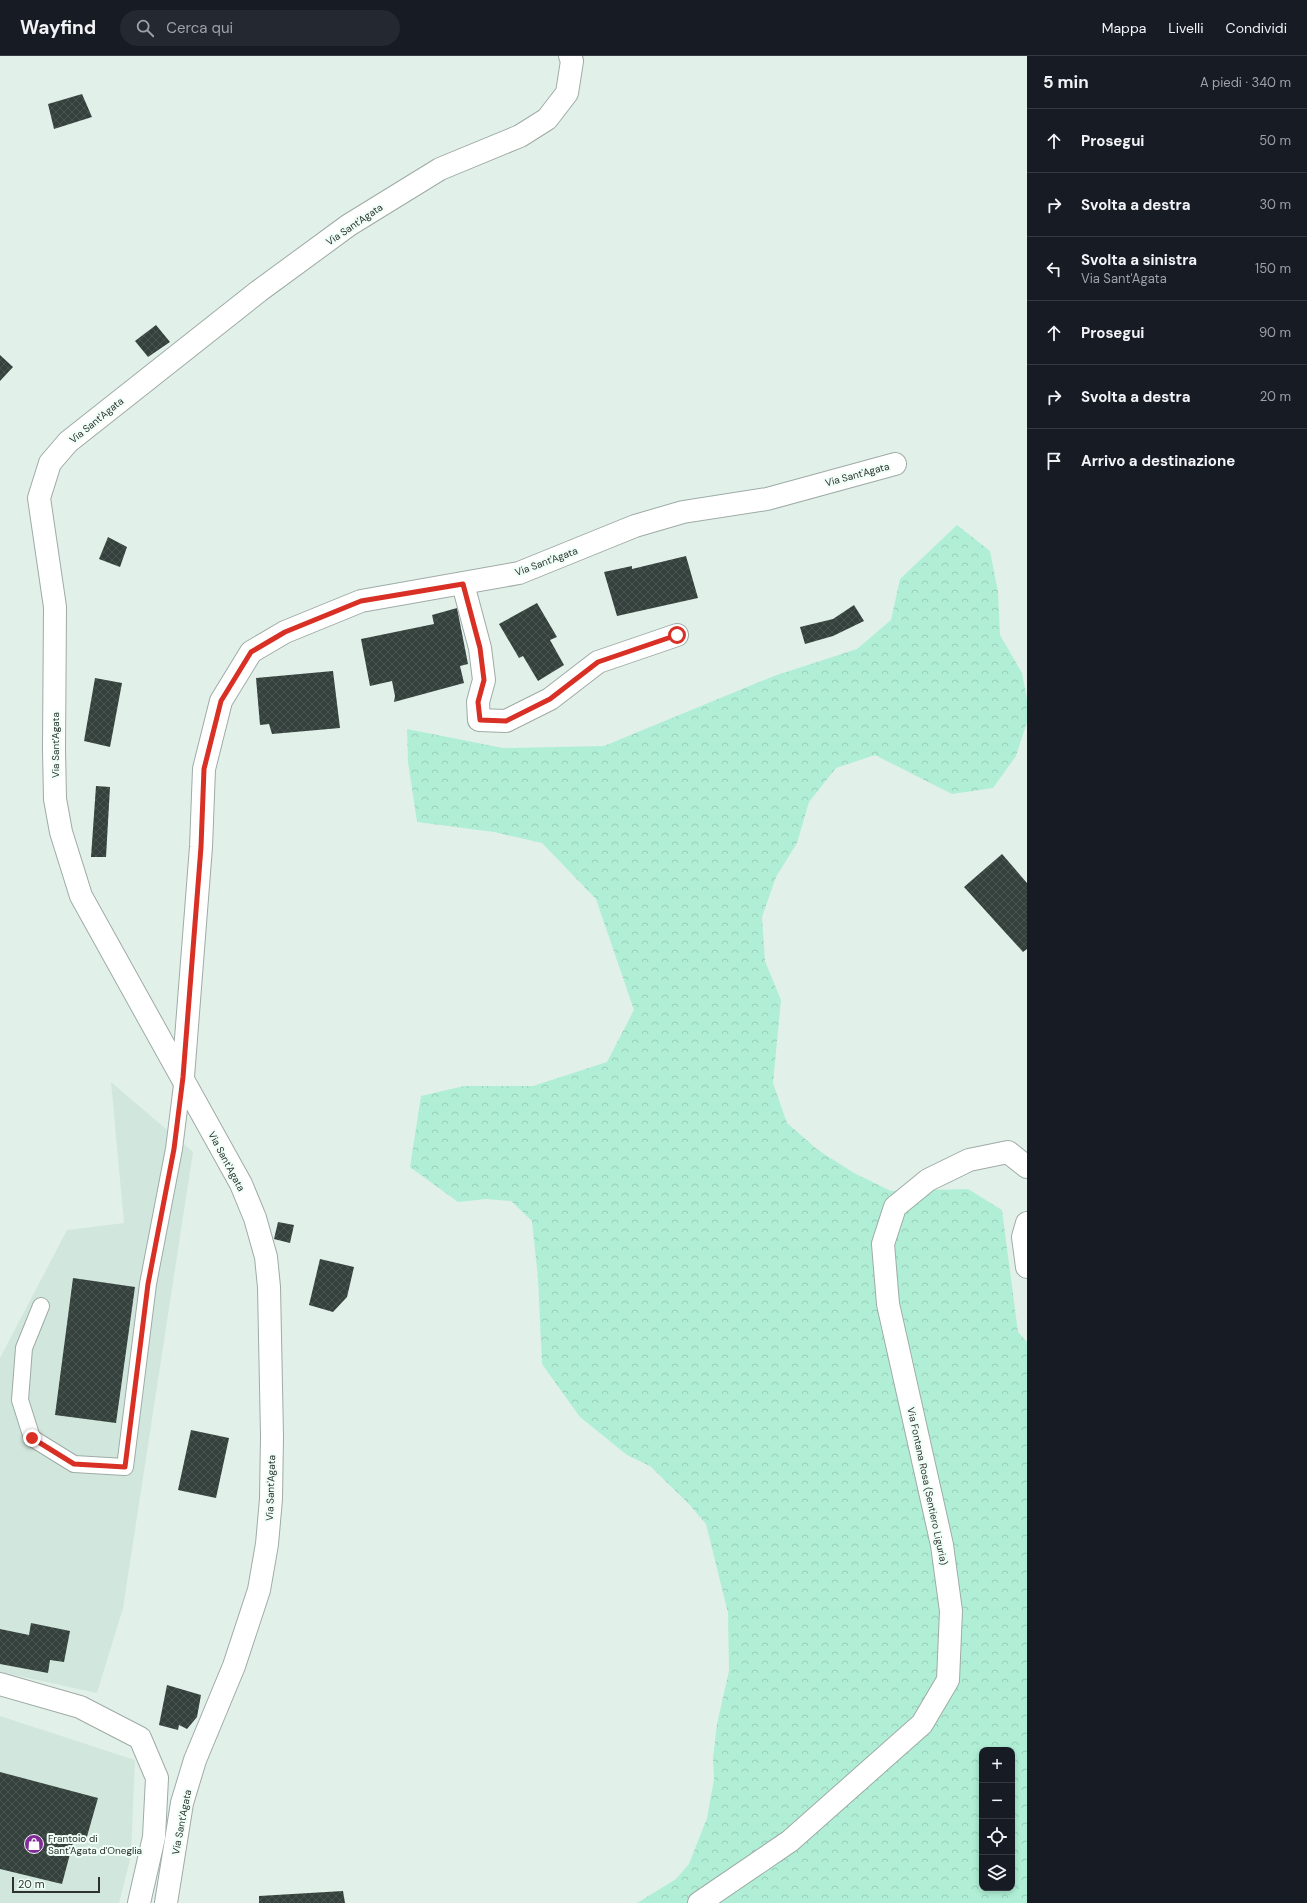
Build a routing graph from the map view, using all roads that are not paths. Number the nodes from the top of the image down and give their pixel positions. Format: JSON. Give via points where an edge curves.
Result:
{"nodes":[{"id":1,"x":570,"y":56,"type":"edge"},
{"id":2,"x":895,"y":464,"type":"dead end"},
{"id":3,"x":463,"y":584,"type":"junction"},
{"id":4,"x":677,"y":635,"type":"dead end"},
{"id":5,"x":183,"y":1077,"type":"junction"},
{"id":6,"x":1027,"y":1167,"type":"edge"},
{"id":7,"x":1027,"y":1223,"type":"edge"},
{"id":8,"x":1027,"y":1267,"type":"edge"},
{"id":9,"x":41,"y":1306,"type":"dead end"},
{"id":10,"x":0,"y":1684,"type":"edge"},
{"id":11,"x":139,"y":1903,"type":"edge"},
{"id":12,"x":166,"y":1903,"type":"edge"},
{"id":13,"x":699,"y":1903,"type":"edge"}],
"edges":[{"from":1,"to":5,"type":"street","name":"Via Sant'Agata","via":[[572,62],[567,93],[547,119],[520,136],[440,169],[349,225],[259,291],[131,391],[68,442],[50,464],[39,498],[55,608],[55,799],[61,832],[81,896]]},
{"from":2,"to":3,"type":"street","name":"Via Sant'Agata","via":[[767,499],[684,512],[635,526],[519,573]]},
{"from":3,"to":4,"type":"street","via":[[480,648],[484,680],[478,702],[480,720],[506,721],[550,699],[598,662]]},
{"from":3,"to":5,"type":"street","name":"Via Sant'Agata","via":[[361,601],[285,632],[251,652],[221,701],[204,769],[201,847]]},
{"from":5,"to":9,"type":"lane","via":[[174,1149],[148,1284],[125,1467],[74,1464],[32,1438],[20,1400],[24,1348]]},
{"from":5,"to":12,"type":"street","name":"Via Sant'Agata","via":[[240,1184],[255,1218],[266,1257],[271,1342],[271,1499],[259,1590],[234,1666],[195,1760],[182,1803]]},
{"from":6,"to":13,"type":"street","name":"Via Fontana Rosa (Sentiero Liguria)","via":[[1008,1152],[969,1160],[928,1180],[895,1207],[883,1244],[888,1304],[942,1545],[951,1611],[948,1680],[922,1724],[790,1841]]},
{"from":7,"to":8,"type":"street","via":[[1023,1237]]},
{"from":10,"to":11,"type":"street","via":[[80,1707],[140,1738],[157,1778],[154,1836]]}]}
